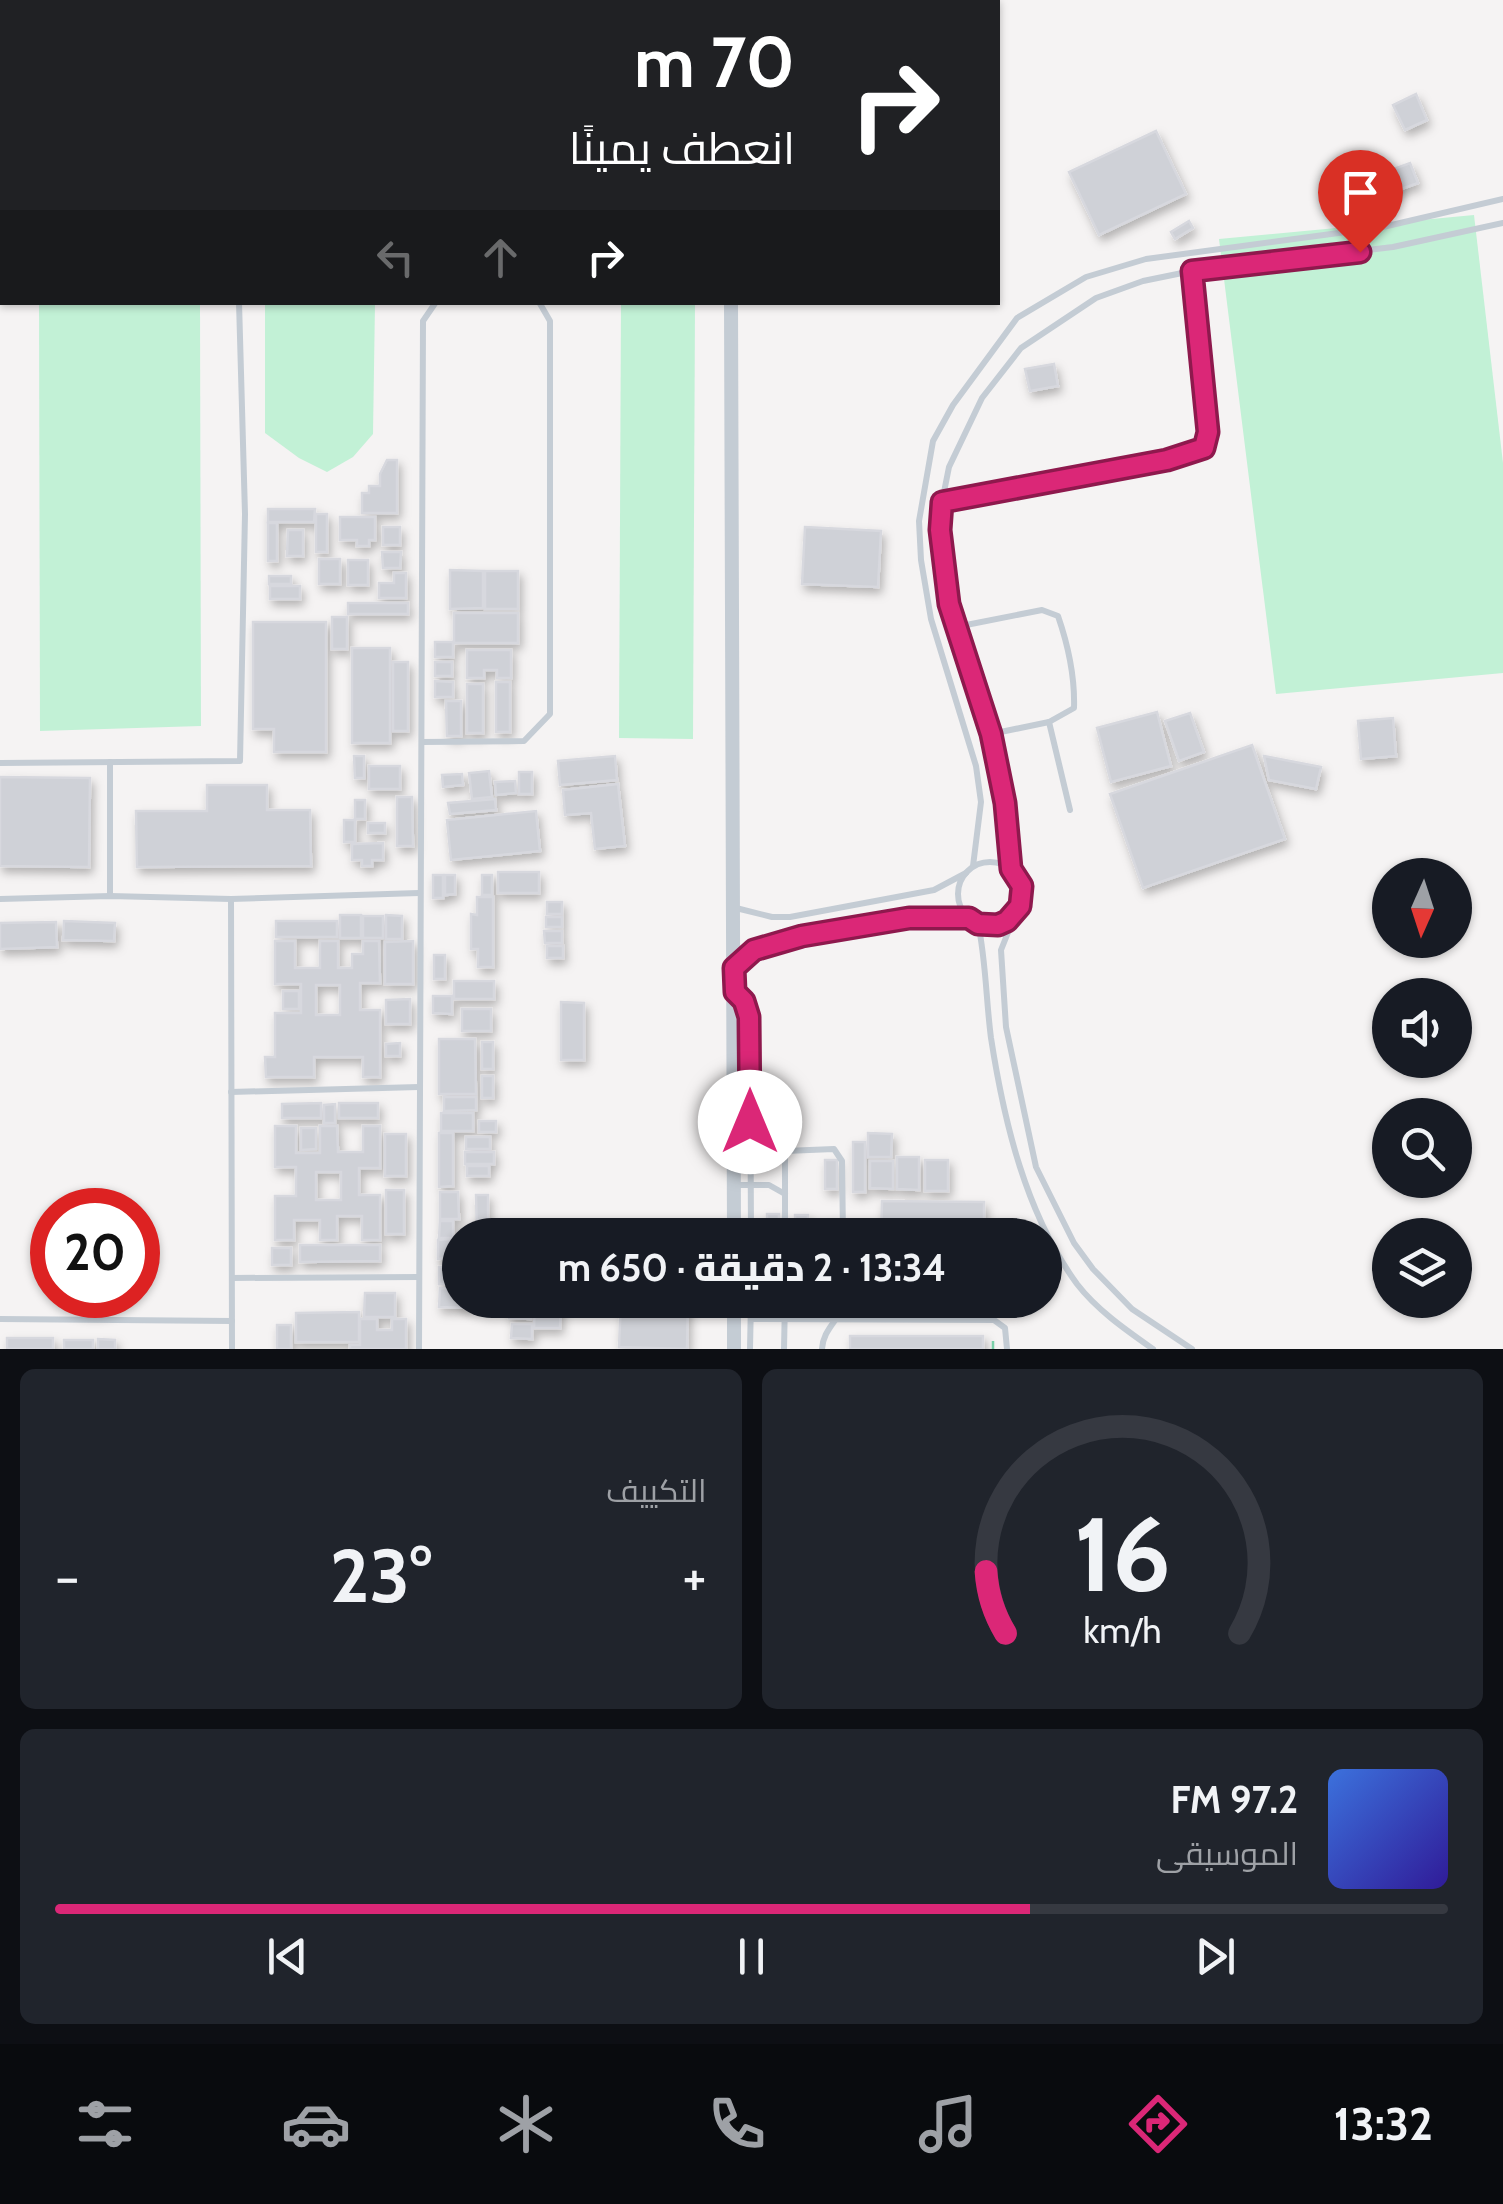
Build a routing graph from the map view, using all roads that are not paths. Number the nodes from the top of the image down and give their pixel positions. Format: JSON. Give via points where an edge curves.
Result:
{"nodes":[{"id":1,"x":1503,"y":200,"type":"edge"},
{"id":2,"x":1503,"y":223,"type":"edge"},
{"id":3,"x":1192,"y":271,"type":"junction"},
{"id":4,"x":238,"y":305,"type":"edge"},
{"id":5,"x":434,"y":305,"type":"edge"},
{"id":6,"x":541,"y":305,"type":"edge"},
{"id":7,"x":731,"y":305,"type":"edge"},
{"id":8,"x":942,"y":502,"type":"junction"},
{"id":9,"x":956,"y":626,"type":"junction"},
{"id":10,"x":1049,"y":722,"type":"junction"},
{"id":11,"x":991,"y":734,"type":"junction"},
{"id":12,"x":422,"y":742,"type":"junction"},
{"id":13,"x":110,"y":762,"type":"junction"},
{"id":14,"x":0,"y":763,"type":"edge"},
{"id":15,"x":1070,"y":810,"type":"dead end"},
{"id":16,"x":973,"y":866,"type":"junction"},
{"id":17,"x":1011,"y":869,"type":"junction"},
{"id":18,"x":966,"y":873,"type":"junction"},
{"id":19,"x":419,"y":893,"type":"junction"},
{"id":20,"x":110,"y":896,"type":"junction"},
{"id":21,"x":0,"y":899,"type":"edge"},
{"id":22,"x":230,"y":899,"type":"junction"},
{"id":23,"x":733,"y":907,"type":"junction"},
{"id":24,"x":1015,"y":915,"type":"junction"},
{"id":25,"x":969,"y":918,"type":"junction"},
{"id":26,"x":978,"y":924,"type":"junction"},
{"id":27,"x":734,"y":968,"type":"junction"},
{"id":28,"x":735,"y":992,"type":"junction"},
{"id":29,"x":419,"y":1088,"type":"junction"},
{"id":30,"x":231,"y":1092,"type":"junction"},
{"id":31,"x":785,"y":1152,"type":"junction"},
{"id":32,"x":734,"y":1154,"type":"junction"},
{"id":33,"x":751,"y":1155,"type":"junction"},
{"id":34,"x":751,"y":1184,"type":"junction"},
{"id":35,"x":734,"y":1185,"type":"junction"},
{"id":36,"x":785,"y":1195,"type":"junction"},
{"id":37,"x":734,"y":1218,"type":"edge"},
{"id":38,"x":751,"y":1218,"type":"edge"},
{"id":39,"x":784,"y":1218,"type":"edge"},
{"id":40,"x":843,"y":1218,"type":"edge"},
{"id":41,"x":419,"y":1277,"type":"junction"},
{"id":42,"x":232,"y":1278,"type":"junction"},
{"id":43,"x":734,"y":1318,"type":"edge"},
{"id":44,"x":0,"y":1319,"type":"edge"},
{"id":45,"x":751,"y":1319,"type":"joint"},
{"id":46,"x":784,"y":1319,"type":"junction"},
{"id":47,"x":836,"y":1320,"type":"junction"},
{"id":48,"x":232,"y":1321,"type":"junction"},
{"id":49,"x":232,"y":1349,"type":"edge"},
{"id":50,"x":419,"y":1349,"type":"edge"},
{"id":51,"x":734,"y":1349,"type":"edge"},
{"id":52,"x":750,"y":1349,"type":"edge"},
{"id":53,"x":784,"y":1349,"type":"edge"},
{"id":54,"x":822,"y":1349,"type":"edge"},
{"id":55,"x":1008,"y":1349,"type":"edge"},
{"id":56,"x":1153,"y":1349,"type":"edge"},
{"id":57,"x":1192,"y":1349,"type":"edge"}],
"edges":[{"from":1,"to":16,"type":"lane","via":[[1383,227],[1146,259],[1086,277],[1017,318],[933,441],[918,521],[931,619],[976,766],[981,802]]},
{"from":2,"to":3,"type":"lane","via":[[1392,247]]},
{"from":3,"to":8,"type":"lane","via":[[1096,298],[1021,348],[962,434]]},
{"from":3,"to":8,"type":"lane","via":[[1208,432],[1204,448]]},
{"from":4,"to":13,"type":"lane","via":[[245,514],[240,761]]},
{"from":5,"to":12,"type":"lane","via":[[422,321]]},
{"from":6,"to":12,"type":"lane","via":[[550,321],[550,714],[524,741]]},
{"from":7,"to":23,"type":"street"},
{"from":8,"to":9,"type":"lane","via":[[946,585]]},
{"from":9,"to":10,"type":"lane","via":[[1042,610],[1058,616],[1074,708]]},
{"from":9,"to":11,"type":"lane"},
{"from":10,"to":11,"type":"lane"},
{"from":10,"to":15,"type":"lane"},
{"from":11,"to":17,"type":"lane"},
{"from":12,"to":19,"type":"lane"},
{"from":13,"to":14,"type":"lane"},
{"from":13,"to":20,"type":"lane"},
{"from":16,"to":17,"type":"lane","via":[[993,862]]},
{"from":16,"to":18,"type":"lane"},
{"from":17,"to":24,"type":"lane","via":[[1022,886]]},
{"from":18,"to":23,"type":"lane","via":[[934,890],[790,918]]},
{"from":18,"to":25,"type":"lane","via":[[959,901]]},
{"from":19,"to":22,"type":"lane"},
{"from":19,"to":29,"type":"lane"},
{"from":20,"to":21,"type":"lane"},
{"from":20,"to":22,"type":"lane"},
{"from":22,"to":30,"type":"lane"},
{"from":23,"to":27,"type":"street"},
{"from":24,"to":26,"type":"lane","via":[[998,925]]},
{"from":24,"to":57,"type":"lane","via":[[1002,950],[1006,1027],[1036,1167],[1093,1269],[1132,1309]]},
{"from":25,"to":26,"type":"lane"},
{"from":25,"to":27,"type":"lane","via":[[895,920],[802,936],[754,950]]},
{"from":26,"to":56,"type":"lane","via":[[1000,1086],[1029,1192],[1078,1285]]},
{"from":27,"to":28,"type":"street"},
{"from":28,"to":32,"type":"street"},
{"from":28,"to":33,"type":"lane","via":[[749,1017]]},
{"from":29,"to":30,"type":"lane"},
{"from":29,"to":41,"type":"lane"},
{"from":30,"to":42,"type":"lane"},
{"from":31,"to":33,"type":"lane"},
{"from":31,"to":36,"type":"lane"},
{"from":31,"to":40,"type":"lane","via":[[838,1152]]},
{"from":32,"to":33,"type":"lane"},
{"from":32,"to":35,"type":"street"},
{"from":33,"to":34,"type":"lane"},
{"from":34,"to":35,"type":"lane"},
{"from":34,"to":36,"type":"lane"},
{"from":34,"to":38,"type":"lane"},
{"from":35,"to":37,"type":"street"},
{"from":36,"to":39,"type":"lane"},
{"from":41,"to":42,"type":"lane"},
{"from":41,"to":50,"type":"lane"},
{"from":42,"to":48,"type":"lane"},
{"from":43,"to":51,"type":"street"},
{"from":44,"to":48,"type":"lane"},
{"from":45,"to":46,"type":"lane"},
{"from":45,"to":52,"type":"lane"},
{"from":46,"to":47,"type":"lane"},
{"from":46,"to":53,"type":"lane"},
{"from":47,"to":54,"type":"lane"},
{"from":47,"to":55,"type":"lane","via":[[994,1320],[1005,1328]]},
{"from":48,"to":49,"type":"lane"}]}
